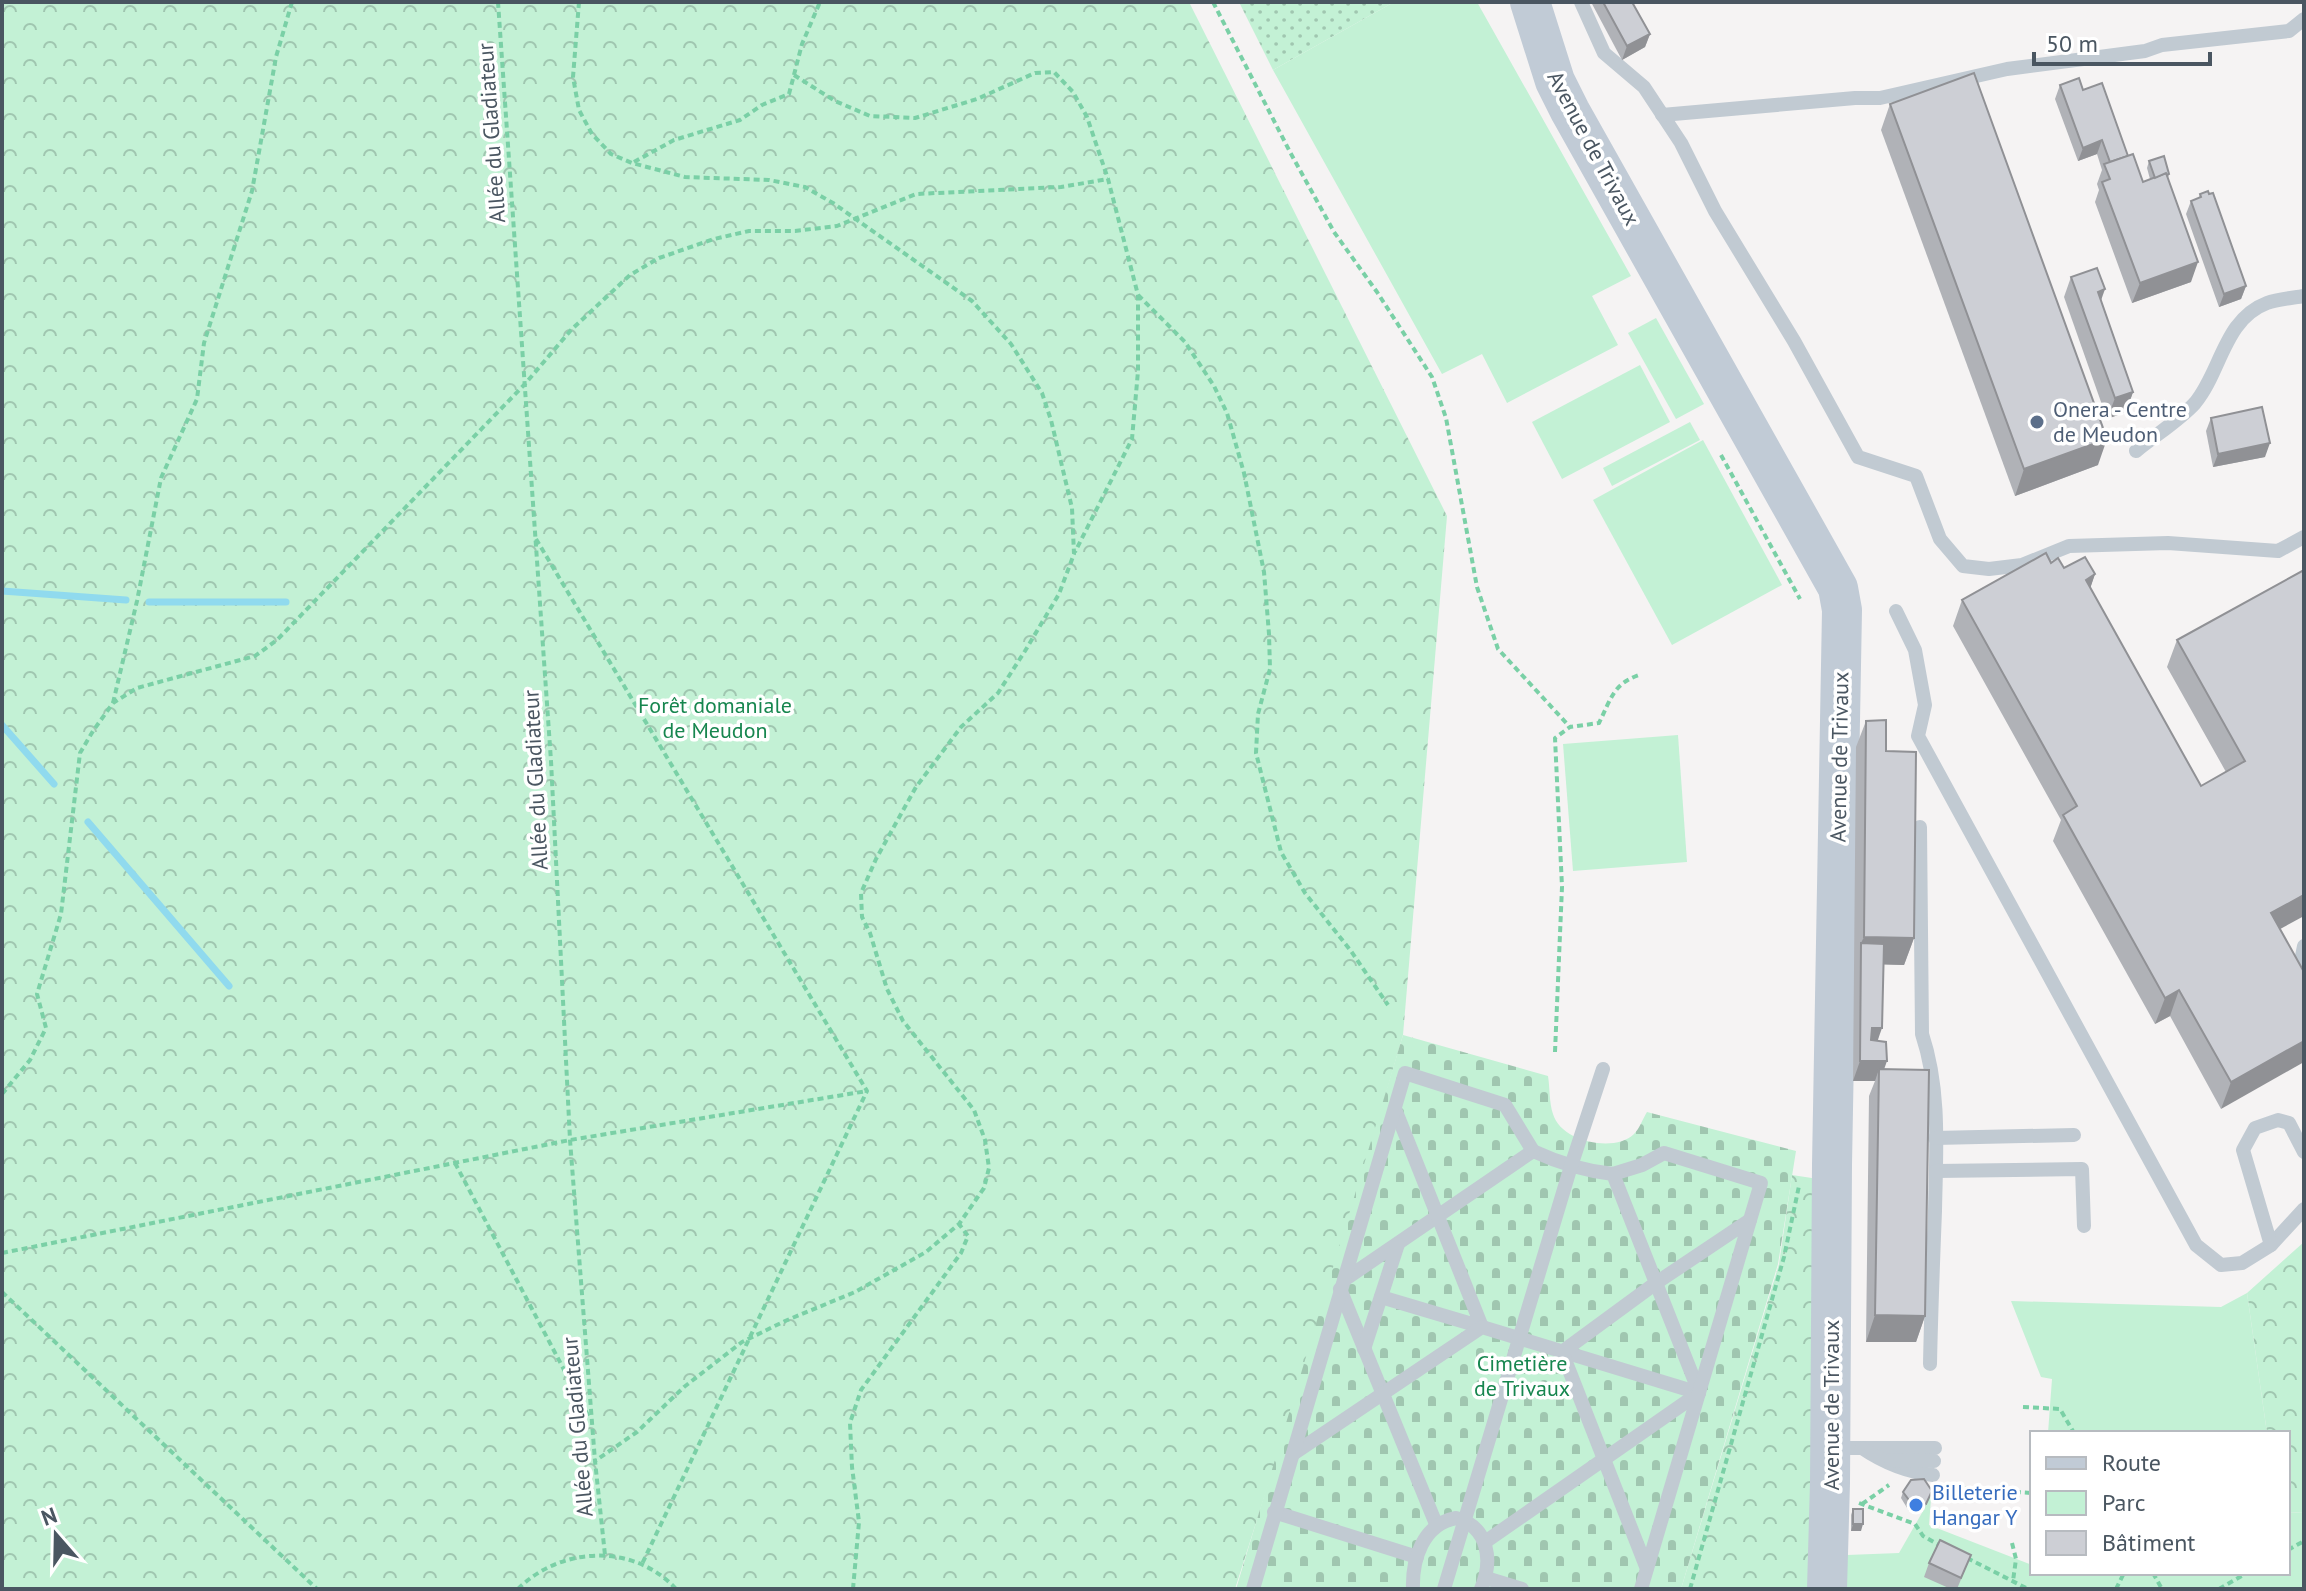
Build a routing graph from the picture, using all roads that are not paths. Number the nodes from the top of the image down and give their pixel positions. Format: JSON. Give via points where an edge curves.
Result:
{"nodes":[{"id":1,"x":1530,"y":2,"type":"edge"},
{"id":2,"x":1581,"y":2,"type":"edge"},
{"id":3,"x":2304,"y":19,"type":"edge"},
{"id":4,"x":1662,"y":115,"type":"junction"},
{"id":5,"x":2304,"y":296,"type":"edge"},
{"id":6,"x":2136,"y":451,"type":"dead end"},
{"id":7,"x":2304,"y":537,"type":"edge"},
{"id":8,"x":1896,"y":611,"type":"dead end"},
{"id":9,"x":1920,"y":827,"type":"dead end"},
{"id":10,"x":2304,"y":946,"type":"edge"},
{"id":11,"x":2304,"y":969,"type":"edge"},
{"id":12,"x":1603,"y":1069,"type":"dead end"},
{"id":13,"x":1395,"y":1109,"type":"junction"},
{"id":14,"x":2074,"y":1135,"type":"dead end"},
{"id":15,"x":1935,"y":1138,"type":"junction"},
{"id":16,"x":1533,"y":1151,"type":"junction"},
{"id":17,"x":2304,"y":1152,"type":"edge"},
{"id":18,"x":1571,"y":1166,"type":"junction"},
{"id":19,"x":1936,"y":1171,"type":"junction"},
{"id":20,"x":1613,"y":1174,"type":"junction"},
{"id":21,"x":2304,"y":1209,"type":"edge"},
{"id":22,"x":1438,"y":1218,"type":"junction"},
{"id":23,"x":1750,"y":1220,"type":"junction"},
{"id":24,"x":2084,"y":1226,"type":"dead end"},
{"id":25,"x":1398,"y":1244,"type":"junction"},
{"id":26,"x":2271,"y":1245,"type":"junction"},
{"id":27,"x":1656,"y":1283,"type":"junction"},
{"id":28,"x":1342,"y":1285,"type":"junction"},
{"id":29,"x":1381,"y":1297,"type":"junction"},
{"id":30,"x":1482,"y":1327,"type":"junction"},
{"id":31,"x":1519,"y":1338,"type":"junction"},
{"id":32,"x":1364,"y":1349,"type":"junction"},
{"id":33,"x":1562,"y":1352,"type":"junction"},
{"id":34,"x":1930,"y":1364,"type":"dead end"},
{"id":35,"x":1699,"y":1393,"type":"junction"},
{"id":36,"x":1383,"y":1395,"type":"junction"},
{"id":37,"x":1846,"y":1448,"type":"junction"},
{"id":38,"x":1293,"y":1454,"type":"junction"},
{"id":39,"x":1603,"y":1459,"type":"junction"},
{"id":40,"x":1274,"y":1512,"type":"junction"},
{"id":41,"x":1465,"y":1521,"type":"junction"},
{"id":42,"x":1436,"y":1524,"type":"junction"},
{"id":43,"x":1485,"y":1542,"type":"junction"},
{"id":44,"x":1417,"y":1557,"type":"junction"},
{"id":45,"x":1647,"y":1569,"type":"junction"},
{"id":46,"x":1258,"y":1573,"type":"junction"},
{"id":47,"x":1484,"y":1584,"type":"edge"},
{"id":48,"x":1253,"y":1589,"type":"edge"},
{"id":49,"x":1264,"y":1589,"type":"edge"},
{"id":50,"x":1413,"y":1589,"type":"edge"},
{"id":51,"x":1444,"y":1589,"type":"edge"},
{"id":52,"x":1522,"y":1589,"type":"edge"},
{"id":53,"x":1641,"y":1589,"type":"edge"},
{"id":54,"x":1827,"y":1589,"type":"edge"}],
"edges":[{"from":1,"to":37,"type":"main road","name":"Avenue de Trivaux","via":[[1570,111],[1838,588],[1842,610],[1832,1165]]},
{"from":2,"to":4,"type":"lane","via":[[1604,53],[1644,87]]},
{"from":3,"to":4,"type":"lane","via":[[2289,31],[2007,69],[1880,98]]},
{"from":4,"to":7,"type":"lane","via":[[1858,457],[1916,476],[1940,539],[1963,566],[2022,565],[2069,546],[2168,543],[2278,551]]},
{"from":5,"to":6,"type":"lane","via":[[2251,313],[2228,338],[2214,375],[2193,405]]},
{"from":8,"to":26,"type":"lane","via":[[1915,650],[1925,705],[1918,736],[2196,1245],[2221,1265],[2242,1263]]},
{"from":9,"to":15,"type":"lane","via":[[1922,1034],[1936,1097]]},
{"from":10,"to":11,"type":"lane"},
{"from":12,"to":18,"type":"lane"},
{"from":13,"to":16,"type":"lane","via":[[1405,1073],[1505,1105]]},
{"from":13,"to":22,"type":"lane"},
{"from":13,"to":28,"type":"lane"},
{"from":14,"to":15,"type":"lane"},
{"from":15,"to":19,"type":"lane"},
{"from":16,"to":18,"type":"lane"},
{"from":16,"to":22,"type":"lane"},
{"from":17,"to":26,"type":"lane","via":[[2289,1123],[2278,1120],[2255,1128],[2243,1150]]},
{"from":18,"to":20,"type":"lane"},
{"from":18,"to":31,"type":"lane"},
{"from":19,"to":24,"type":"lane","via":[[2082,1169]]},
{"from":19,"to":34,"type":"lane"},
{"from":20,"to":23,"type":"lane","via":[[1664,1153],[1761,1183]]},
{"from":20,"to":27,"type":"lane"},
{"from":21,"to":26,"type":"lane"},
{"from":22,"to":25,"type":"lane"},
{"from":22,"to":30,"type":"lane"},
{"from":23,"to":27,"type":"lane"},
{"from":23,"to":35,"type":"lane"},
{"from":25,"to":28,"type":"lane"},
{"from":25,"to":29,"type":"lane"},
{"from":27,"to":33,"type":"lane"},
{"from":27,"to":35,"type":"lane"},
{"from":28,"to":32,"type":"lane"},
{"from":28,"to":38,"type":"lane"},
{"from":29,"to":30,"type":"lane"},
{"from":29,"to":32,"type":"lane"},
{"from":30,"to":31,"type":"lane"},
{"from":30,"to":36,"type":"lane"},
{"from":31,"to":33,"type":"lane"},
{"from":31,"to":41,"type":"lane"},
{"from":32,"to":36,"type":"lane"},
{"from":33,"to":35,"type":"lane"},
{"from":33,"to":39,"type":"lane"},
{"from":35,"to":39,"type":"lane"},
{"from":35,"to":45,"type":"lane"},
{"from":36,"to":38,"type":"lane"},
{"from":36,"to":42,"type":"lane"},
{"from":37,"to":37,"type":"lane","via":[[1934,1461],[1914,1473]]},
{"from":37,"to":54,"type":"main road","name":"Avenue de Trivaux"},
{"from":38,"to":40,"type":"lane"},
{"from":39,"to":43,"type":"lane"},
{"from":39,"to":45,"type":"lane"},
{"from":40,"to":44,"type":"lane"},
{"from":40,"to":46,"type":"lane"},
{"from":41,"to":42,"type":"lane"},
{"from":41,"to":43,"type":"lane"},
{"from":41,"to":51,"type":"lane"},
{"from":42,"to":44,"type":"lane"},
{"from":43,"to":47,"type":"lane"},
{"from":44,"to":50,"type":"lane"},
{"from":45,"to":53,"type":"lane"},
{"from":46,"to":48,"type":"lane"},
{"from":46,"to":49,"type":"lane"},
{"from":47,"to":52,"type":"lane"}]}
